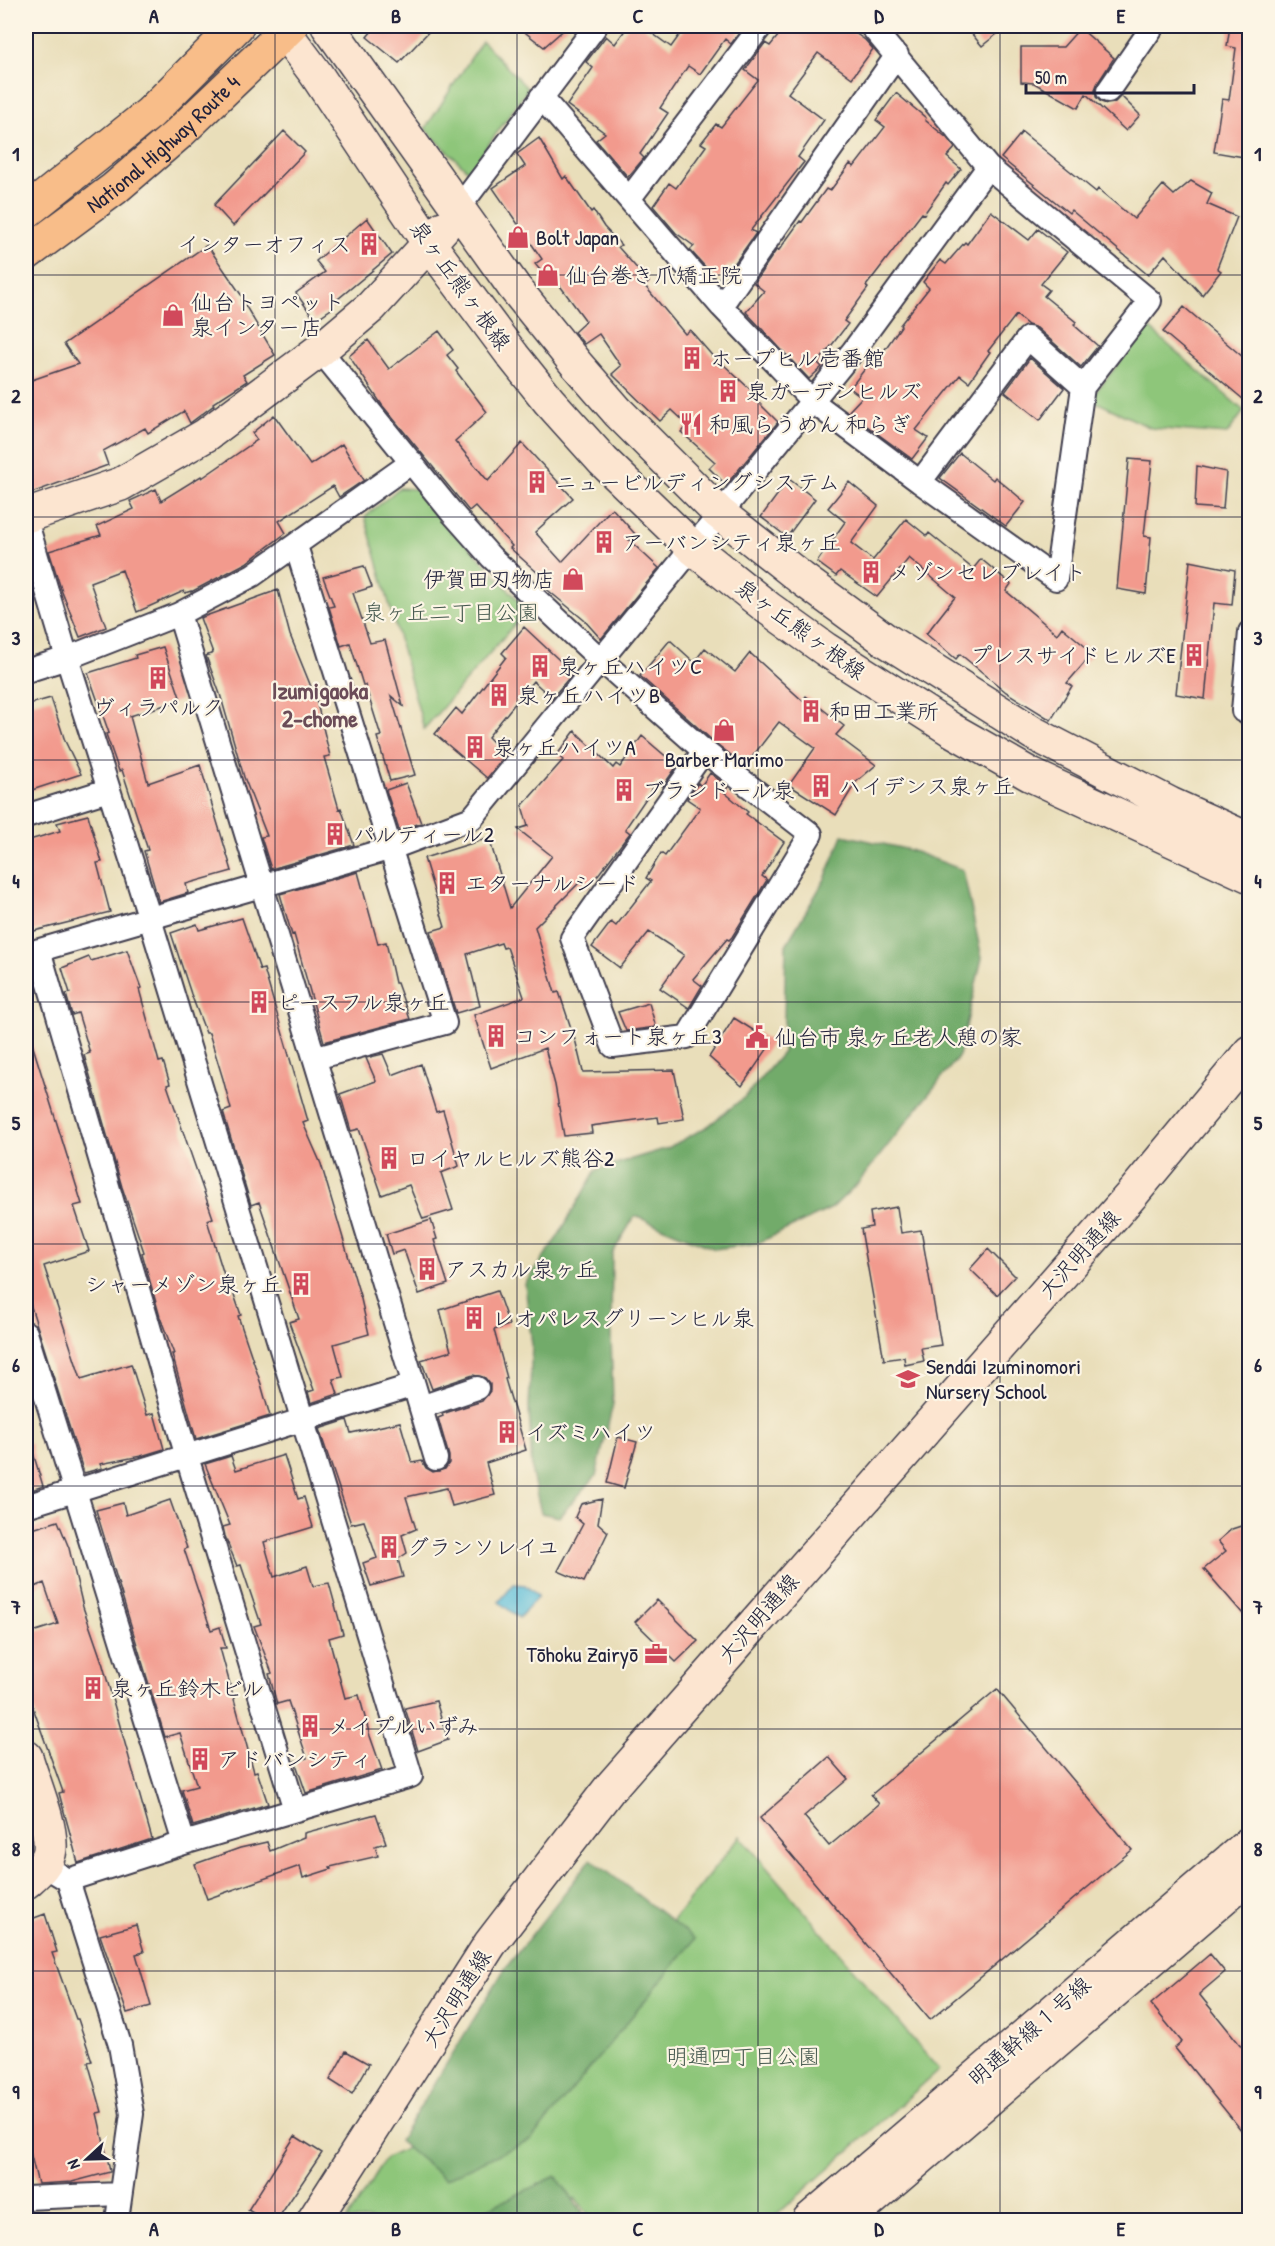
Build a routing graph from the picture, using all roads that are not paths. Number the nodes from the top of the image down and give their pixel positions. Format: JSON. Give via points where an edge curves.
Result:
{"nodes":[{"id":1,"x":237,"y":26,"type":"edge"},
{"id":2,"x":328,"y":26,"type":"edge"},
{"id":3,"x":596,"y":26,"type":"edge"},
{"id":4,"x":761,"y":26,"type":"edge"},
{"id":5,"x":871,"y":26,"type":"edge"},
{"id":6,"x":1153,"y":26,"type":"edge"},
{"id":7,"x":285,"y":28,"type":"edge"},
{"id":8,"x":897,"y":55,"type":"junction"},
{"id":9,"x":1108,"y":91,"type":"dead end"},
{"id":10,"x":542,"y":97,"type":"junction"},
{"id":11,"x":988,"y":167,"type":"junction"},
{"id":12,"x":629,"y":199,"type":"junction"},
{"id":13,"x":458,"y":209,"type":"junction"},
{"id":14,"x":26,"y":212,"type":"edge"},
{"id":15,"x":430,"y":245,"type":"junction"},
{"id":16,"x":26,"y":254,"type":"edge"},
{"id":17,"x":721,"y":306,"type":"junction"},
{"id":18,"x":320,"y":350,"type":"junction"},
{"id":19,"x":1083,"y":387,"type":"junction"},
{"id":20,"x":813,"y":402,"type":"junction"},
{"id":21,"x":412,"y":462,"type":"junction"},
{"id":22,"x":920,"y":482,"type":"junction"},
{"id":23,"x":719,"y":513,"type":"junction"},
{"id":24,"x":26,"y":518,"type":"edge"},
{"id":25,"x":296,"y":546,"type":"junction"},
{"id":26,"x":693,"y":548,"type":"junction"},
{"id":27,"x":179,"y":614,"type":"junction"},
{"id":28,"x":1250,"y":632,"type":"edge"},
{"id":29,"x":67,"y":658,"type":"junction"},
{"id":30,"x":601,"y":660,"type":"junction"},
{"id":31,"x":26,"y":670,"type":"edge"},
{"id":32,"x":1250,"y":714,"type":"edge"},
{"id":33,"x":704,"y":751,"type":"junction"},
{"id":34,"x":108,"y":790,"type":"junction"},
{"id":35,"x":26,"y":816,"type":"edge"},
{"id":36,"x":1250,"y":840,"type":"edge"},
{"id":37,"x":392,"y":848,"type":"junction"},
{"id":38,"x":1250,"y":876,"type":"edge"},
{"id":39,"x":263,"y":886,"type":"junction"},
{"id":40,"x":150,"y":920,"type":"junction"},
{"id":41,"x":32,"y":952,"type":"edge"},
{"id":42,"x":1250,"y":1052,"type":"edge"},
{"id":43,"x":316,"y":1058,"type":"junction"},
{"id":44,"x":26,"y":1333,"type":"edge"},
{"id":45,"x":414,"y":1385,"type":"junction"},
{"id":46,"x":477,"y":1388,"type":"dead end"},
{"id":47,"x":421,"y":1407,"type":"junction"},
{"id":48,"x":301,"y":1422,"type":"junction"},
{"id":49,"x":187,"y":1457,"type":"junction"},
{"id":50,"x":436,"y":1459,"type":"dead end"},
{"id":51,"x":74,"y":1491,"type":"junction"},
{"id":52,"x":26,"y":1506,"type":"edge"},
{"id":53,"x":26,"y":1757,"type":"edge"},
{"id":54,"x":295,"y":1810,"type":"junction"},
{"id":55,"x":184,"y":1843,"type":"junction"},
{"id":56,"x":1246,"y":1866,"type":"edge"},
{"id":57,"x":46,"y":1875,"type":"edge"},
{"id":58,"x":119,"y":2194,"type":"junction"},
{"id":59,"x":26,"y":2197,"type":"edge"},
{"id":60,"x":117,"y":2220,"type":"edge"},
{"id":61,"x":314,"y":2220,"type":"edge"},
{"id":62,"x":809,"y":2220,"type":"edge"},
{"id":63,"x":848,"y":2220,"type":"edge"}],
"edges":[{"from":1,"to":14,"type":"highway","name":"National Highway Route 4","via":[[150,113]]},
{"from":2,"to":13,"type":"street","name":"泉ヶ丘熊ヶ根線"},
{"from":3,"to":10,"type":"street"},
{"from":4,"to":12,"type":"street"},
{"from":5,"to":8,"type":"street"},
{"from":6,"to":9,"type":"street"},
{"from":7,"to":15,"type":"street","name":"泉ヶ丘熊ヶ根線"},
{"from":7,"to":16,"type":"highway","name":"National Highway Route 4","via":[[178,134],[114,189]]},
{"from":8,"to":11,"type":"street"},
{"from":8,"to":17,"type":"street"},
{"from":10,"to":12,"type":"street"},
{"from":10,"to":13,"type":"street"},
{"from":11,"to":19,"type":"street","via":[[1150,301]]},
{"from":11,"to":20,"type":"street"},
{"from":12,"to":17,"type":"street"},
{"from":13,"to":15,"type":"street"},
{"from":13,"to":23,"type":"street","name":"泉ヶ丘熊ヶ根線","via":[[577,365]]},
{"from":15,"to":18,"type":"street","via":[[371,307]]},
{"from":15,"to":26,"type":"street","name":"泉ヶ丘熊ヶ根線","via":[[549,401],[603,461]]},
{"from":17,"to":20,"type":"street"},
{"from":18,"to":21,"type":"street"},
{"from":18,"to":24,"type":"street","via":[[206,435],[121,484]]},
{"from":19,"to":22,"type":"street","via":[[1028,338]]},
{"from":19,"to":22,"type":"street","via":[[1056,579]]},
{"from":20,"to":22,"type":"street"},
{"from":20,"to":23,"type":"street"},
{"from":21,"to":25,"type":"street"},
{"from":21,"to":30,"type":"street","via":[[491,557]]},
{"from":23,"to":26,"type":"street"},
{"from":23,"to":36,"type":"street","name":"泉ヶ丘熊ヶ根線","via":[[884,639],[1033,733],[1170,804]]},
{"from":24,"to":29,"type":"street"},
{"from":25,"to":27,"type":"street","via":[[254,575]]},
{"from":25,"to":37,"type":"street"},
{"from":26,"to":30,"type":"street"},
{"from":26,"to":38,"type":"street","name":"泉ヶ丘熊ヶ根線","via":[[825,649],[952,730],[1031,775]]},
{"from":27,"to":29,"type":"street"},
{"from":27,"to":39,"type":"street"},
{"from":28,"to":32,"type":"street","via":[[1243,711]]},
{"from":29,"to":31,"type":"street"},
{"from":29,"to":34,"type":"street"},
{"from":30,"to":33,"type":"street"},
{"from":30,"to":37,"type":"street","via":[[472,818]]},
{"from":33,"to":33,"type":"street","via":[[811,834],[687,1037],[613,1046],[572,938]]},
{"from":34,"to":35,"type":"street"},
{"from":34,"to":40,"type":"street"},
{"from":37,"to":39,"type":"street"},
{"from":37,"to":43,"type":"street","via":[[445,1023]]},
{"from":39,"to":40,"type":"street"},
{"from":39,"to":43,"type":"street"},
{"from":40,"to":41,"type":"street"},
{"from":40,"to":48,"type":"street"},
{"from":41,"to":49,"type":"street"},
{"from":42,"to":61,"type":"street","name":"大沢明通線","via":[[1134,1192],[609,1788],[490,1944]]},
{"from":43,"to":45,"type":"street"},
{"from":44,"to":51,"type":"street"},
{"from":45,"to":47,"type":"street"},
{"from":45,"to":48,"type":"street"},
{"from":46,"to":47,"type":"street"},
{"from":47,"to":50,"type":"street"},
{"from":48,"to":49,"type":"street"},
{"from":48,"to":54,"type":"street","via":[[411,1776]]},
{"from":49,"to":51,"type":"street"},
{"from":49,"to":54,"type":"street"},
{"from":51,"to":52,"type":"street"},
{"from":51,"to":55,"type":"street"},
{"from":53,"to":57,"type":"street","via":[[47,1826],[50,1850]]},
{"from":54,"to":55,"type":"street"},
{"from":55,"to":57,"type":"street"},
{"from":56,"to":62,"type":"street","name":"明通幹線１号線"},
{"from":56,"to":63,"type":"street"},
{"from":57,"to":58,"type":"street","via":[[120,2044],[132,2114]]},
{"from":58,"to":59,"type":"street"},
{"from":58,"to":60,"type":"street"}]}
